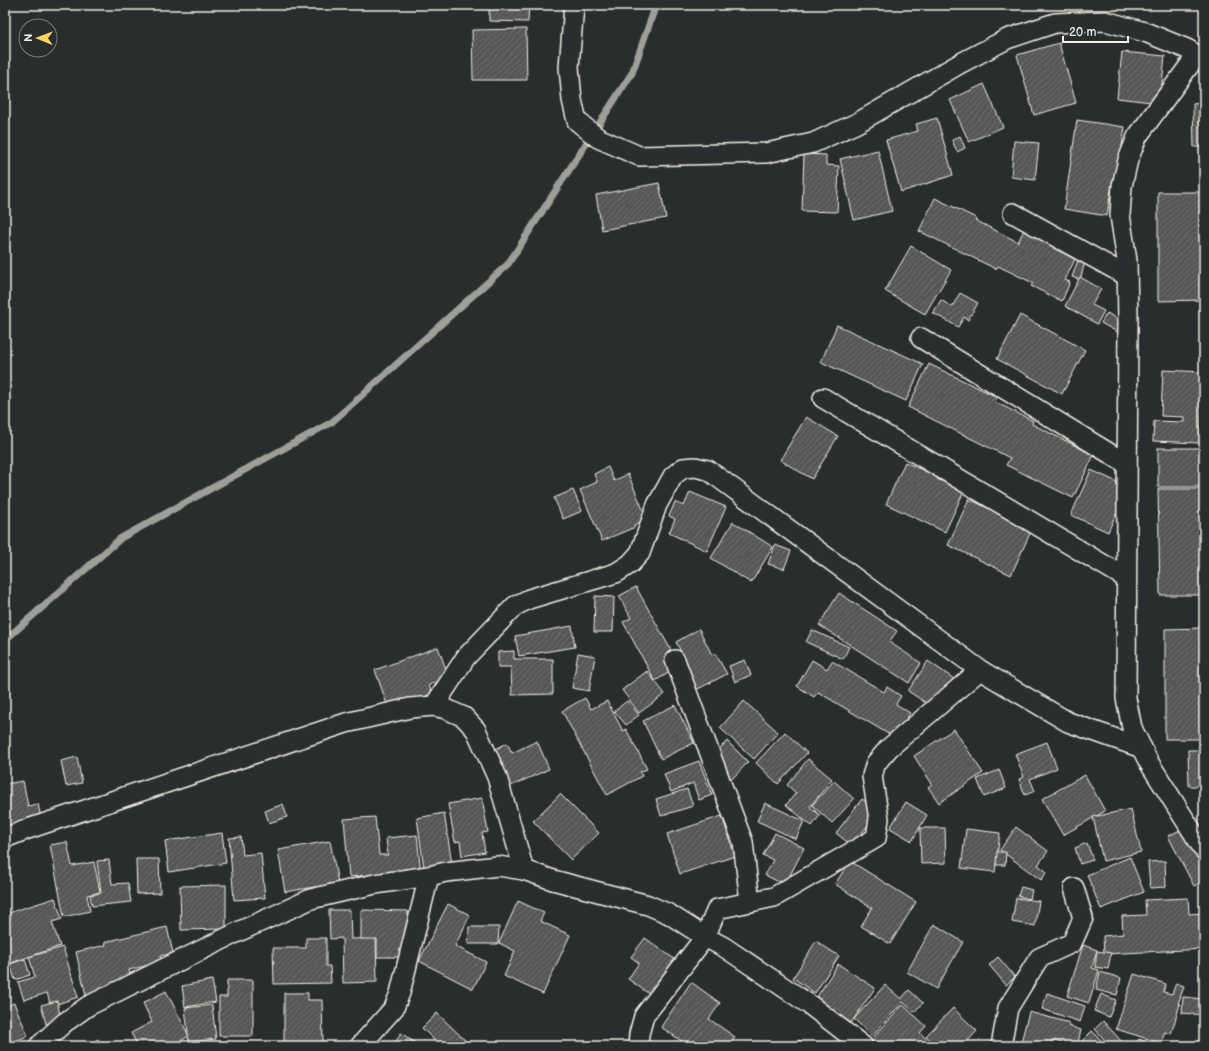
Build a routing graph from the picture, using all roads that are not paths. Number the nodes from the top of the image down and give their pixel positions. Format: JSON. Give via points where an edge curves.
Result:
{"nodes":[{"id":1,"x":574,"y":5,"type":"edge"},
{"id":2,"x":1200,"y":58,"type":"edge"},
{"id":3,"x":1013,"y":213,"type":"dead end"},
{"id":4,"x":1127,"y":276,"type":"junction"},
{"id":5,"x":920,"y":338,"type":"dead end"},
{"id":6,"x":823,"y":398,"type":"dead end"},
{"id":7,"x":1127,"y":464,"type":"junction"},
{"id":8,"x":1126,"y":578,"type":"junction"},
{"id":9,"x":675,"y":660,"type":"dead end"},
{"id":10,"x":980,"y":670,"type":"junction"},
{"id":11,"x":434,"y":706,"type":"junction"},
{"id":12,"x":1142,"y":748,"type":"junction"},
{"id":13,"x":5,"y":838,"type":"edge"},
{"id":14,"x":1204,"y":850,"type":"edge"},
{"id":15,"x":524,"y":870,"type":"junction"},
{"id":16,"x":428,"y":876,"type":"junction"},
{"id":17,"x":1074,"y":888,"type":"dead end"},
{"id":18,"x":750,"y":902,"type":"junction"},
{"id":19,"x":705,"y":937,"type":"junction"},
{"id":20,"x":39,"y":1046,"type":"edge"},
{"id":21,"x":360,"y":1046,"type":"edge"},
{"id":22,"x":638,"y":1046,"type":"edge"},
{"id":23,"x":863,"y":1046,"type":"edge"},
{"id":24,"x":1001,"y":1046,"type":"edge"}],
"edges":[{"from":1,"to":2,"type":"street","via":[[569,66],[577,122],[598,138],[639,156],[766,153],[812,143],[857,122],[1007,39],[1055,23],[1105,21],[1145,32],[1187,49]]},
{"from":2,"to":4,"type":"street","via":[[1137,137],[1128,160],[1122,186],[1120,215]]},
{"from":3,"to":4,"type":"street"},
{"from":4,"to":7,"type":"street"},
{"from":5,"to":7,"type":"street"},
{"from":6,"to":8,"type":"street"},
{"from":7,"to":8,"type":"street"},
{"from":8,"to":12,"type":"street","via":[[1126,698],[1132,728]]},
{"from":9,"to":18,"type":"street","via":[[743,842]]},
{"from":10,"to":11,"type":"street","via":[[708,470],[695,467],[683,468],[673,476],[657,504],[640,553],[630,564],[616,573],[529,599],[514,606],[466,657]]},
{"from":10,"to":12,"type":"street","via":[[1068,722]]},
{"from":10,"to":18,"type":"street","via":[[889,748],[876,763],[872,776],[879,820],[876,838],[774,897]]},
{"from":11,"to":13,"type":"street","via":[[410,708],[346,723]]},
{"from":11,"to":15,"type":"street","via":[[464,717],[476,730],[497,777]]},
{"from":12,"to":14,"type":"street"},
{"from":15,"to":16,"type":"street","via":[[498,866]]},
{"from":15,"to":19,"type":"street","via":[[648,905],[669,914]]},
{"from":16,"to":20,"type":"street","via":[[375,884],[311,899],[88,1006],[64,1023]]},
{"from":16,"to":21,"type":"street","via":[[400,993],[394,1008]]},
{"from":17,"to":24,"type":"street","via":[[1083,918],[1072,943],[1039,958],[1008,1008]]},
{"from":18,"to":19,"type":"street","via":[[717,909]]},
{"from":19,"to":22,"type":"street","via":[[644,1016]]},
{"from":19,"to":23,"type":"street","via":[[810,1005]]}]}
